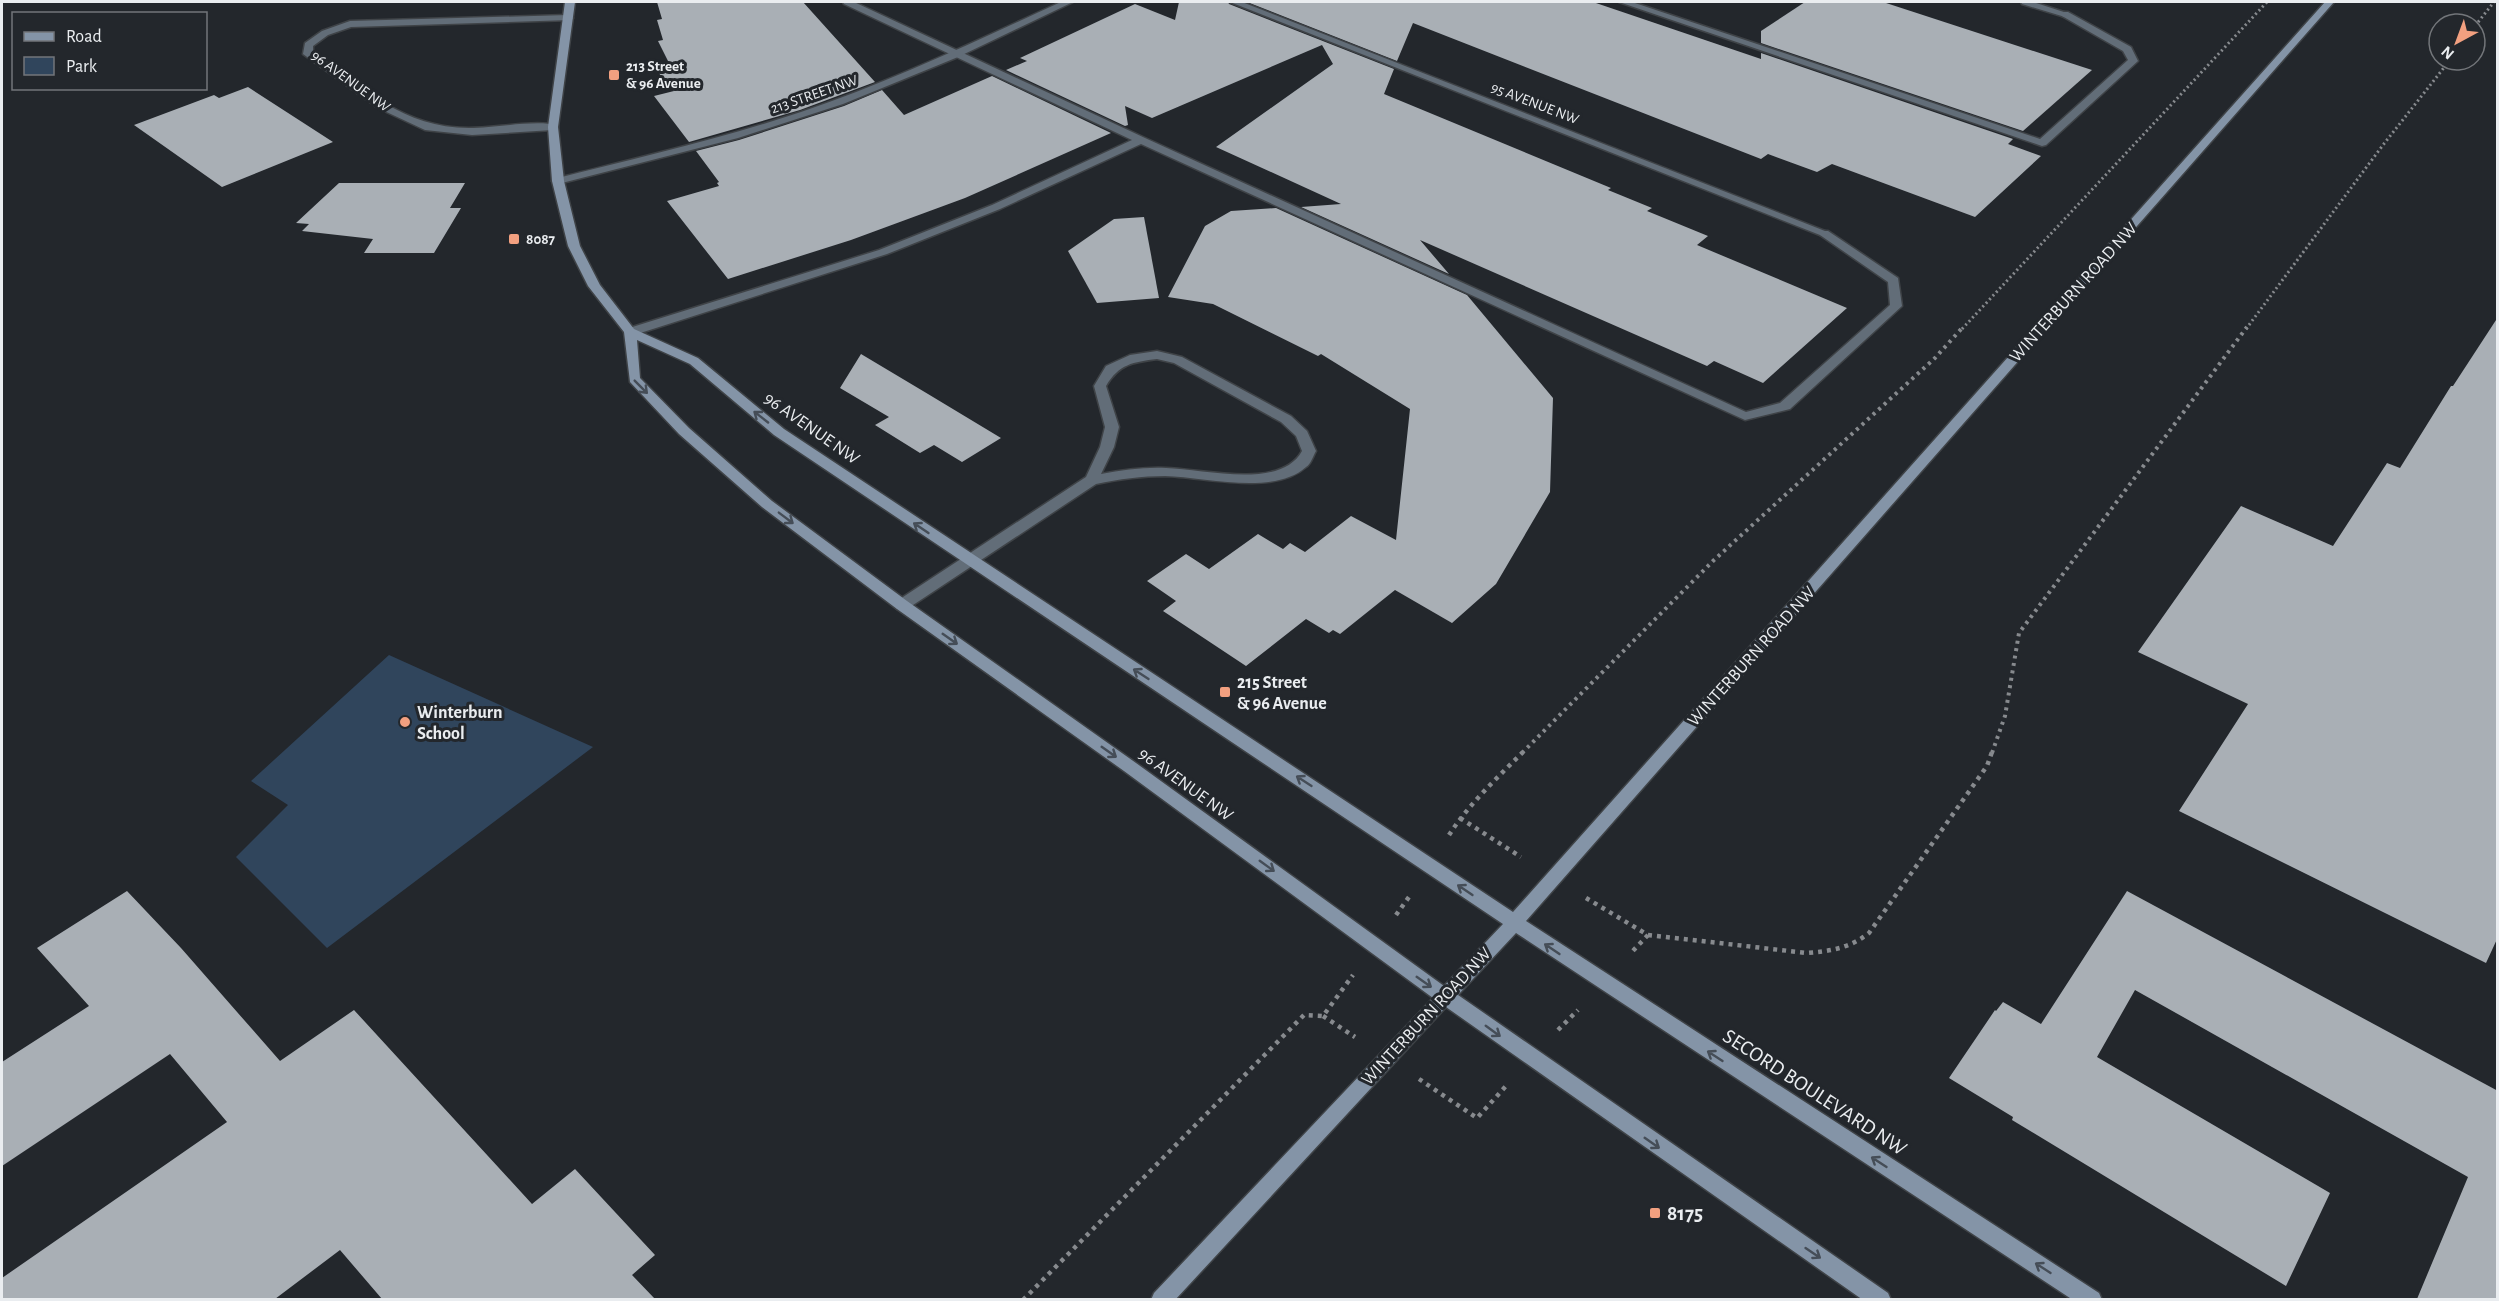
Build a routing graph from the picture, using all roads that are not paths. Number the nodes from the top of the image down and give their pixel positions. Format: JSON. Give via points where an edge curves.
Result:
{"nodes":[{"id":1,"x":570,"y":2,"type":"edge"},
{"id":2,"x":847,"y":2,"type":"edge"},
{"id":3,"x":1068,"y":2,"type":"edge"},
{"id":4,"x":1235,"y":2,"type":"edge"},
{"id":5,"x":1624,"y":2,"type":"edge"},
{"id":6,"x":2025,"y":2,"type":"edge"},
{"id":7,"x":2330,"y":2,"type":"edge"},
{"id":8,"x":568,"y":18,"type":"junction"},
{"id":9,"x":956,"y":54,"type":"junction"},
{"id":10,"x":553,"y":127,"type":"junction"},
{"id":11,"x":1141,"y":140,"type":"junction"},
{"id":12,"x":558,"y":181,"type":"junction"},
{"id":13,"x":630,"y":332,"type":"junction"},
{"id":14,"x":1092,"y":480,"type":"junction"},
{"id":15,"x":970,"y":561,"type":"junction"},
{"id":16,"x":902,"y":605,"type":"junction"},
{"id":17,"x":1514,"y":923,"type":"junction"},
{"id":18,"x":1445,"y":997,"type":"junction"},
{"id":19,"x":1161,"y":1299,"type":"edge"},
{"id":20,"x":1881,"y":1299,"type":"edge"},
{"id":21,"x":2092,"y":1299,"type":"edge"}],
"edges":[{"from":1,"to":8,"type":"street","name":"96 AVENUE NW"},
{"from":2,"to":9,"type":"street"},
{"from":3,"to":9,"type":"street","name":"213 STREET NW"},
{"from":4,"to":11,"type":"street","name":"95 AVENUE NW","via":[[1824,233],[1894,281],[1896,306],[1785,406],[1745,416]]},
{"from":5,"to":6,"type":"street","via":[[2042,143],[2133,61],[2127,49],[2065,14]]},
{"from":7,"to":17,"type":"street","name":"WINTERBURN ROAD NW"},
{"from":8,"to":10,"type":"street","name":"96 AVENUE NW"},
{"from":8,"to":10,"type":"street","name":"96 AVENUE NW","via":[[350,24],[325,33],[308,45],[308,54],[372,98],[400,117],[431,129]]},
{"from":9,"to":11,"type":"street"},
{"from":9,"to":12,"type":"street","name":"213 STREET NW","via":[[838,102],[765,126]]},
{"from":10,"to":12,"type":"street","name":"96 AVENUE NW"},
{"from":11,"to":13,"type":"street","via":[[996,207],[883,252]]},
{"from":12,"to":13,"type":"street","name":"96 AVENUE NW","via":[[574,246],[594,286]]},
{"from":15,"to":13,"type":"street","name":"96 AVENUE NW","one_way":true,"via":[[779,432],[693,361]]},
{"from":13,"to":16,"type":"street","name":"96 AVENUE NW","one_way":true,"via":[[633,379],[767,504]]},
{"from":14,"to":14,"type":"street","via":[[1166,472],[1261,479],[1281,476],[1302,464],[1309,451],[1302,434],[1286,419],[1178,360],[1157,355],[1134,358],[1110,369],[1100,386],[1112,427]]},
{"from":14,"to":15,"type":"street"},
{"from":15,"to":16,"type":"street"},
{"from":17,"to":15,"type":"street","name":"96 AVENUE NW","one_way":true},
{"from":16,"to":18,"type":"street","name":"96 AVENUE NW","one_way":true},
{"from":17,"to":18,"type":"street","name":"WINTERBURN ROAD NW"},
{"from":21,"to":17,"type":"street","name":"SECORD BOULEVARD NW","one_way":true},
{"from":18,"to":19,"type":"street","name":"WINTERBURN ROAD NW"},
{"from":18,"to":20,"type":"street","one_way":true}]}
